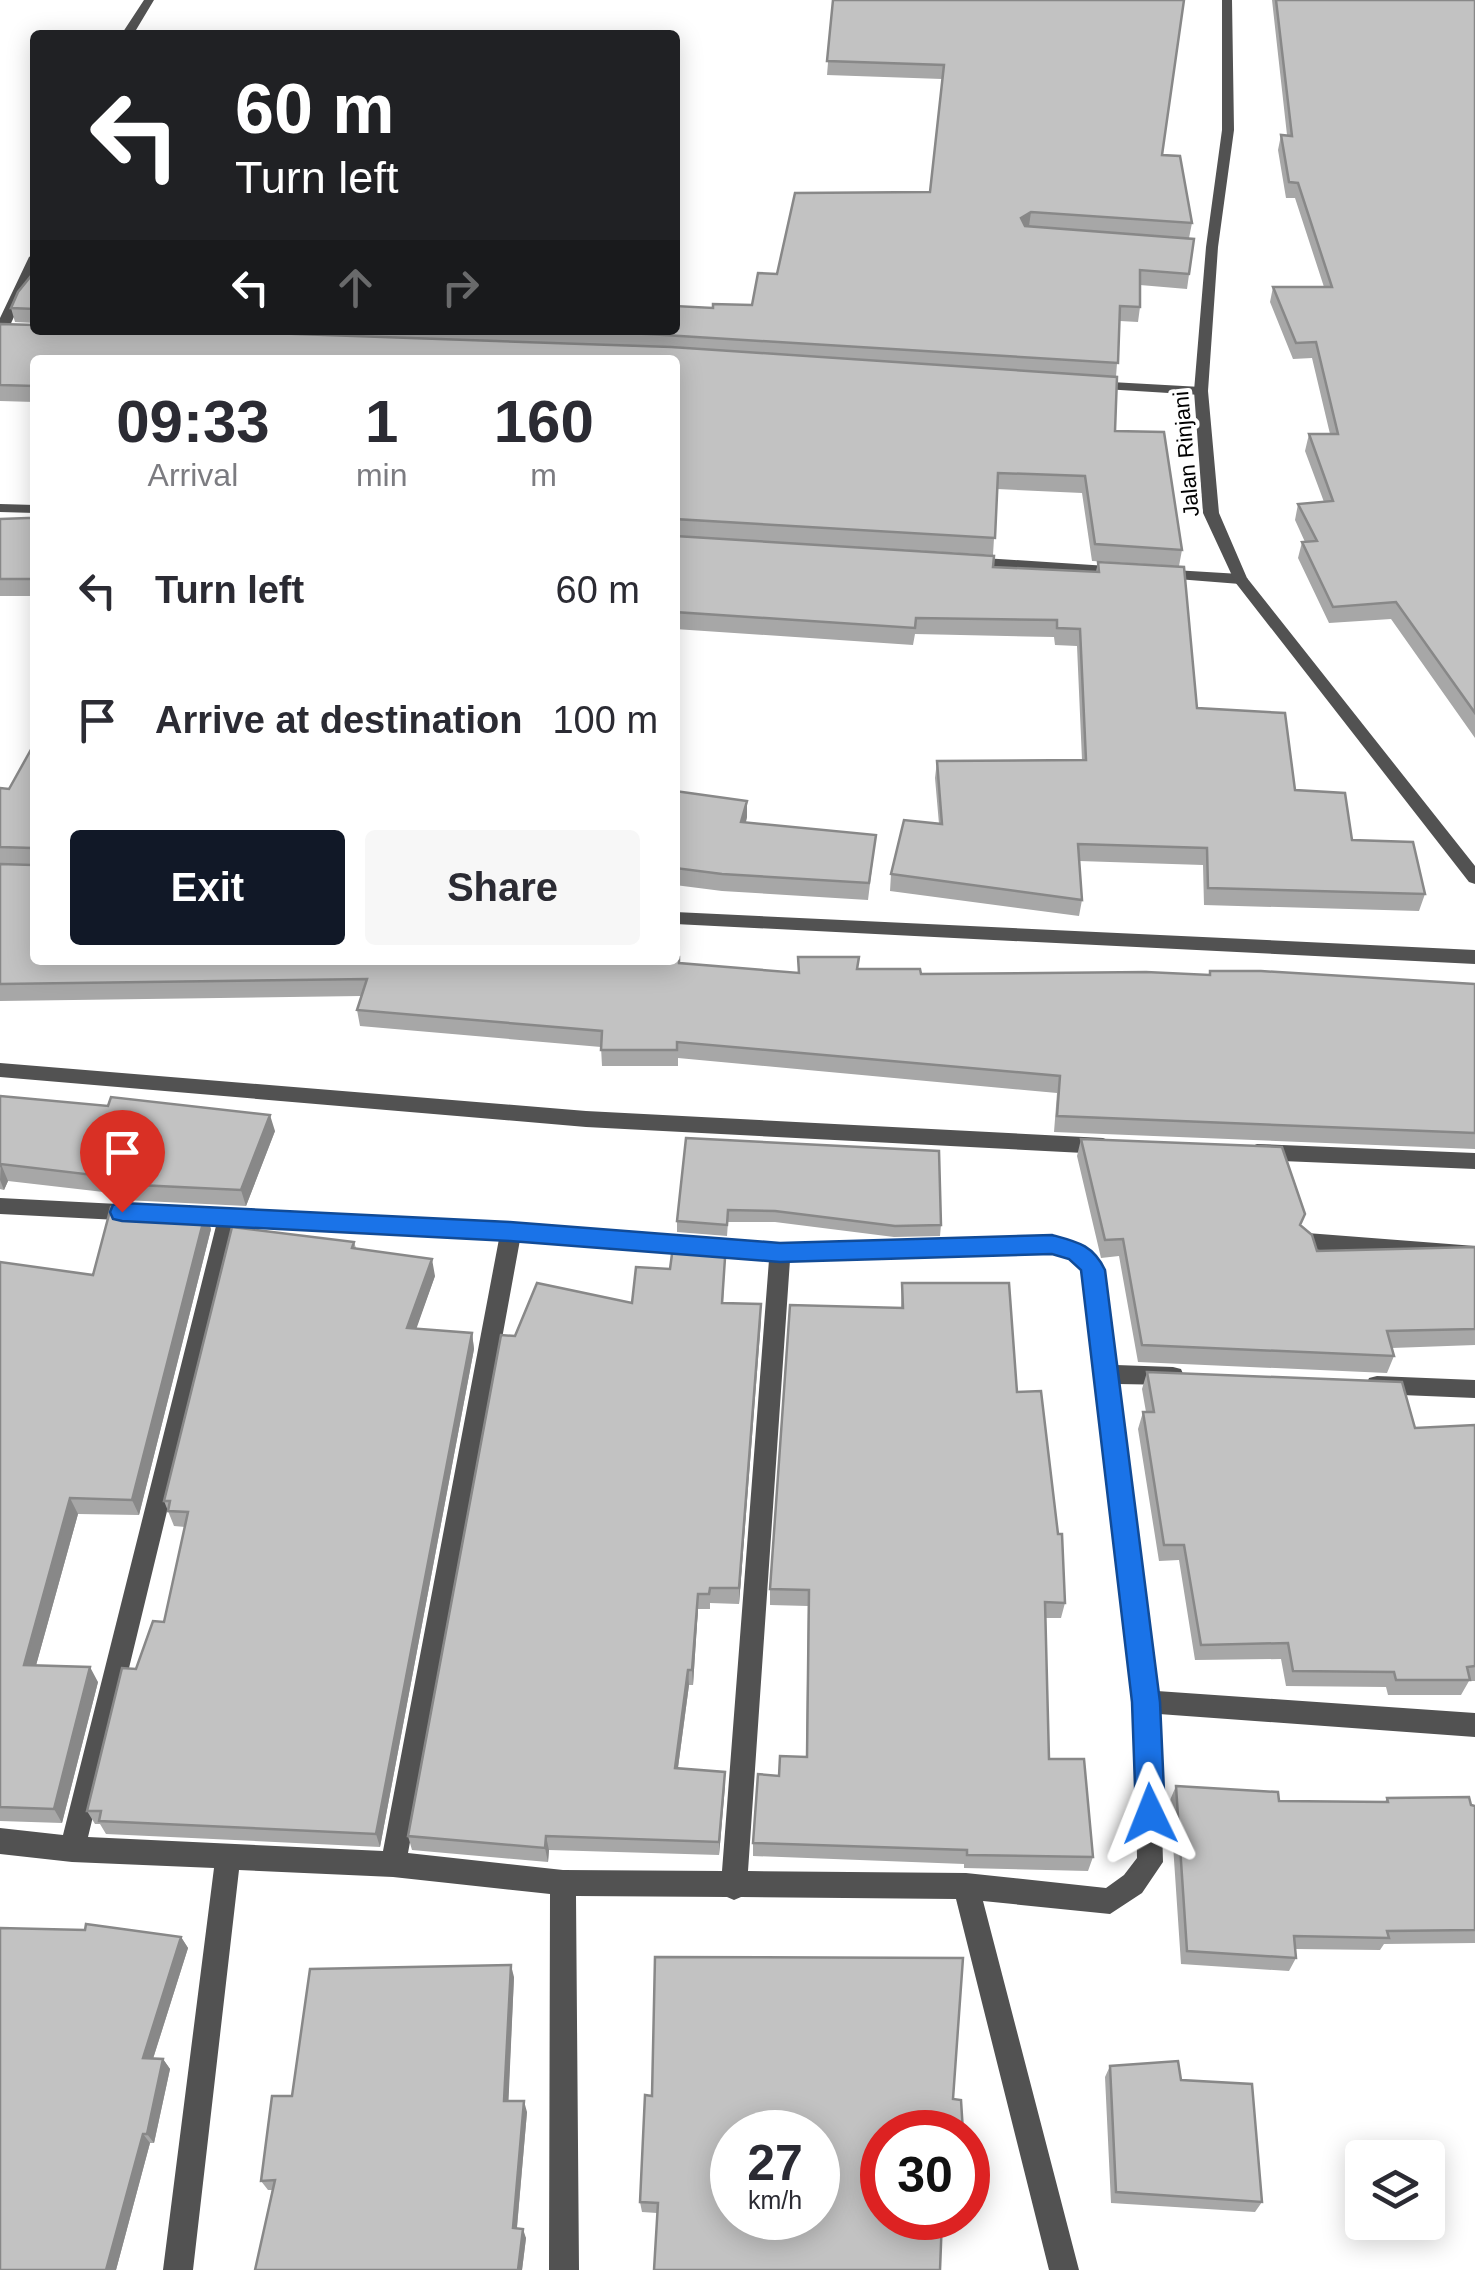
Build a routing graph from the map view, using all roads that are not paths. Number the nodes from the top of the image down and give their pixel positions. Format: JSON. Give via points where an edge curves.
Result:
{"nodes":[{"id":1,"x":149,"y":0,"type":"edge"},
{"id":2,"x":1227,"y":0,"type":"edge"},
{"id":3,"x":129,"y":30,"type":"edge"},
{"id":4,"x":1194,"y":246,"type":"edge"},
{"id":5,"x":1212,"y":247,"type":"junction"},
{"id":6,"x":30,"y":268,"type":"edge"},
{"id":7,"x":20,"y":330,"type":"edge"},
{"id":8,"x":1,"y":331,"type":"edge"},
{"id":9,"x":1082,"y":384,"type":"edge"},
{"id":10,"x":1201,"y":392,"type":"junction"},
{"id":11,"x":0,"y":508,"type":"edge"},
{"id":12,"x":30,"y":508,"type":"edge"},
{"id":13,"x":948,"y":561,"type":"edge"},
{"id":14,"x":1240,"y":579,"type":"junction"},
{"id":15,"x":1475,"y":878,"type":"edge"},
{"id":16,"x":680,"y":918,"type":"edge"},
{"id":17,"x":1475,"y":958,"type":"edge"},
{"id":18,"x":0,"y":1070,"type":"edge"},
{"id":19,"x":1126,"y":1147,"type":"edge"},
{"id":20,"x":1242,"y":1152,"type":"edge"},
{"id":21,"x":1475,"y":1161,"type":"edge"},
{"id":22,"x":0,"y":1206,"type":"edge"},
{"id":23,"x":228,"y":1219,"type":"junction"},
{"id":24,"x":510,"y":1231,"type":"junction"},
{"id":25,"x":1306,"y":1241,"type":"edge"},
{"id":26,"x":780,"y":1252,"type":"junction"},
{"id":27,"x":1475,"y":1254,"type":"edge"},
{"id":28,"x":1105,"y":1374,"type":"junction"},
{"id":29,"x":1202,"y":1378,"type":"edge"},
{"id":30,"x":1358,"y":1384,"type":"edge"},
{"id":31,"x":1475,"y":1389,"type":"edge"},
{"id":32,"x":1146,"y":1702,"type":"junction"},
{"id":33,"x":1475,"y":1724,"type":"edge"},
{"id":34,"x":0,"y":1841,"type":"edge"},
{"id":35,"x":72,"y":1849,"type":"junction"},
{"id":36,"x":228,"y":1857,"type":"junction"},
{"id":37,"x":393,"y":1864,"type":"junction"},
{"id":38,"x":563,"y":1883,"type":"junction"},
{"id":39,"x":966,"y":1886,"type":"junction"},
{"id":40,"x":734,"y":1887,"type":"junction"},
{"id":41,"x":178,"y":2270,"type":"edge"},
{"id":42,"x":564,"y":2270,"type":"edge"},
{"id":43,"x":1064,"y":2270,"type":"edge"}],
"edges":[{"from":1,"to":3,"type":"street"},
{"from":2,"to":5,"type":"street","name":"Jalan Rinjani","via":[[1228,130]]},
{"from":4,"to":5,"type":"street"},
{"from":5,"to":10,"type":"street","name":"Jalan Rinjani"},
{"from":6,"to":8,"type":"street"},
{"from":7,"to":8,"type":"street"},
{"from":9,"to":10,"type":"street"},
{"from":10,"to":14,"type":"street","name":"Jalan Rinjani","via":[[1211,513]]},
{"from":11,"to":12,"type":"street"},
{"from":13,"to":14,"type":"street"},
{"from":14,"to":15,"type":"street","name":"Jalan Rinjani"},
{"from":16,"to":17,"type":"street"},
{"from":18,"to":19,"type":"street","via":[[586,1119]]},
{"from":20,"to":21,"type":"street"},
{"from":22,"to":23,"type":"street"},
{"from":23,"to":24,"type":"street"},
{"from":23,"to":35,"type":"street"},
{"from":24,"to":26,"type":"street"},
{"from":24,"to":37,"type":"street"},
{"from":25,"to":27,"type":"street"},
{"from":26,"to":28,"type":"street","via":[[1052,1245],[1076,1251],[1093,1270]]},
{"from":26,"to":40,"type":"street"},
{"from":28,"to":29,"type":"street"},
{"from":28,"to":32,"type":"street"},
{"from":30,"to":31,"type":"street"},
{"from":32,"to":33,"type":"street"},
{"from":32,"to":39,"type":"street","via":[[1150,1862],[1133,1884],[1110,1902]]},
{"from":34,"to":35,"type":"street"},
{"from":35,"to":36,"type":"street"},
{"from":36,"to":37,"type":"street"},
{"from":36,"to":41,"type":"street"},
{"from":37,"to":38,"type":"street"},
{"from":38,"to":40,"type":"street"},
{"from":38,"to":42,"type":"street"},
{"from":39,"to":40,"type":"street"},
{"from":39,"to":43,"type":"street"}]}
